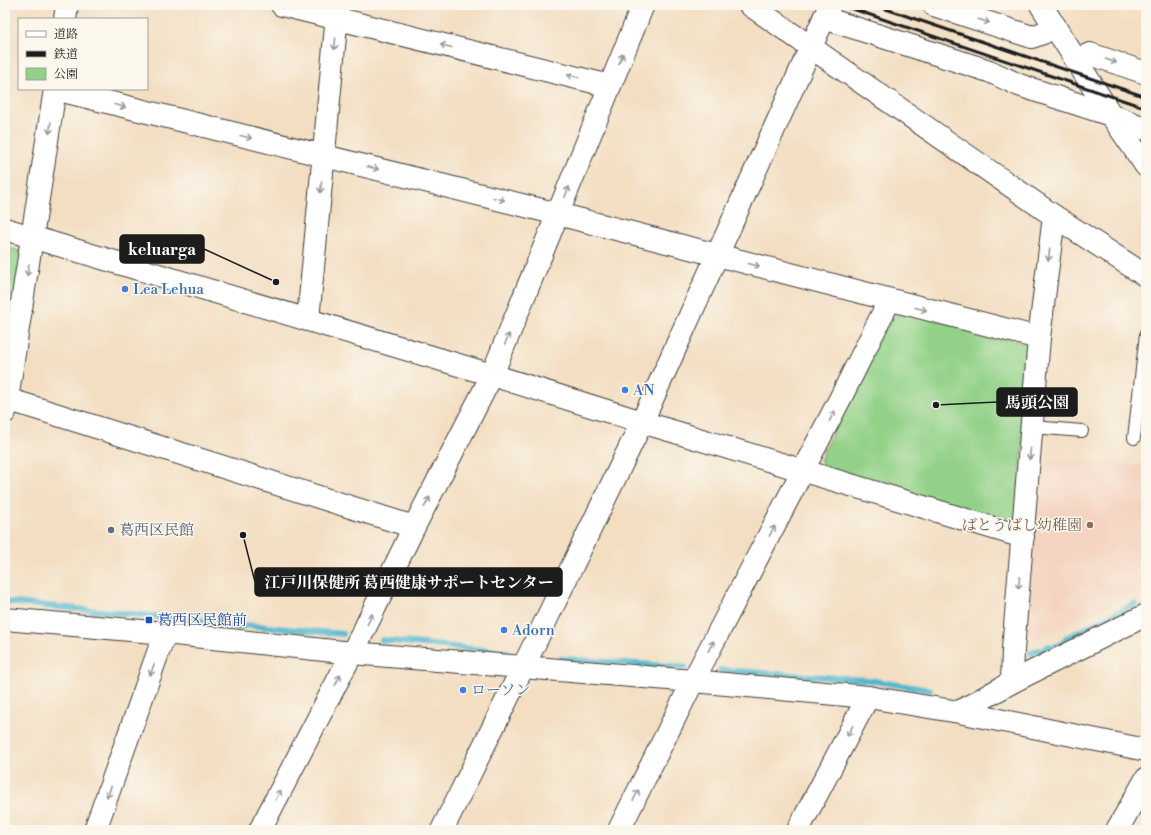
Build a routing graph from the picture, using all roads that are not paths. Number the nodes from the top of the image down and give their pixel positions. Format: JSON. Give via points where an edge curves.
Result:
{"nodes":[{"id":1,"x":67,"y":5,"type":"edge"},
{"id":2,"x":282,"y":5,"type":"edge"},
{"id":3,"x":643,"y":5,"type":"edge"},
{"id":4,"x":750,"y":5,"type":"edge"},
{"id":5,"x":934,"y":5,"type":"edge"},
{"id":6,"x":1041,"y":5,"type":"edge"},
{"id":7,"x":827,"y":11,"type":"edge"},
{"id":8,"x":338,"y":12,"type":"edge"},
{"id":9,"x":65,"y":18,"type":"edge"},
{"id":10,"x":1055,"y":26,"type":"junction"},
{"id":11,"x":811,"y":48,"type":"junction"},
{"id":12,"x":1076,"y":60,"type":"junction"},
{"id":13,"x":1146,"y":73,"type":"edge"},
{"id":14,"x":610,"y":86,"type":"junction"},
{"id":15,"x":55,"y":90,"type":"edge"},
{"id":16,"x":59,"y":90,"type":"edge"},
{"id":17,"x":1111,"y":115,"type":"junction"},
{"id":18,"x":1146,"y":129,"type":"edge"},
{"id":19,"x":324,"y":156,"type":"junction"},
{"id":20,"x":1146,"y":166,"type":"edge"},
{"id":21,"x":558,"y":214,"type":"junction"},
{"id":22,"x":1054,"y":216,"type":"junction"},
{"id":23,"x":5,"y":229,"type":"edge"},
{"id":24,"x":33,"y":238,"type":"junction"},
{"id":25,"x":717,"y":255,"type":"junction"},
{"id":26,"x":1146,"y":276,"type":"edge"},
{"id":27,"x":889,"y":301,"type":"junction"},
{"id":28,"x":308,"y":320,"type":"junction"},
{"id":29,"x":1146,"y":334,"type":"edge"},
{"id":30,"x":1039,"y":338,"type":"junction"},
{"id":31,"x":492,"y":375,"type":"junction"},
{"id":32,"x":6,"y":406,"type":"edge"},
{"id":33,"x":642,"y":422,"type":"junction"},
{"id":34,"x":1033,"y":427,"type":"junction"},
{"id":35,"x":1082,"y":431,"type":"dead end"},
{"id":36,"x":1134,"y":438,"type":"dead end"},
{"id":37,"x":804,"y":470,"type":"junction"},
{"id":38,"x":414,"y":527,"type":"junction"},
{"id":39,"x":1023,"y":537,"type":"junction"},
{"id":40,"x":1146,"y":615,"type":"edge"},
{"id":41,"x":5,"y":620,"type":"edge"},
{"id":42,"x":165,"y":633,"type":"junction"},
{"id":43,"x":352,"y":654,"type":"junction"},
{"id":44,"x":522,"y":668,"type":"junction"},
{"id":45,"x":693,"y":681,"type":"junction"},
{"id":46,"x":1012,"y":682,"type":"junction"},
{"id":47,"x":868,"y":697,"type":"junction"},
{"id":48,"x":959,"y":712,"type":"junction"},
{"id":49,"x":1146,"y":750,"type":"edge"},
{"id":50,"x":1146,"y":779,"type":"edge"},
{"id":51,"x":95,"y":830,"type":"edge"},
{"id":52,"x":260,"y":830,"type":"edge"},
{"id":53,"x":442,"y":830,"type":"edge"},
{"id":54,"x":618,"y":830,"type":"edge"},
{"id":55,"x":798,"y":830,"type":"edge"},
{"id":56,"x":1117,"y":830,"type":"edge"}],
"edges":[{"from":1,"to":9,"type":"street"},
{"from":2,"to":8,"type":"street"},
{"from":14,"to":3,"type":"street","one_way":true},
{"from":4,"to":11,"type":"street"},
{"from":5,"to":10,"type":"street","one_way":true,"via":[[1032,37]]},
{"from":6,"to":10,"type":"street"},
{"from":7,"to":11,"type":"street"},
{"from":7,"to":17,"type":"street","via":[[989,71],[1019,85]]},
{"from":14,"to":8,"type":"street","one_way":true},
{"from":8,"to":19,"type":"street","one_way":true},
{"from":10,"to":12,"type":"street"},
{"from":11,"to":22,"type":"street"},
{"from":11,"to":25,"type":"street"},
{"from":12,"to":13,"type":"street","one_way":true,"via":[[1090,54]]},
{"from":12,"to":17,"type":"street"},
{"from":21,"to":14,"type":"street","one_way":true},
{"from":15,"to":24,"type":"street","one_way":true},
{"from":16,"to":19,"type":"street","one_way":true},
{"from":17,"to":18,"type":"street"},
{"from":17,"to":20,"type":"street"},
{"from":19,"to":21,"type":"street","one_way":true},
{"from":19,"to":28,"type":"street","one_way":true},
{"from":21,"to":25,"type":"street"},
{"from":31,"to":21,"type":"street","one_way":true},
{"from":22,"to":26,"type":"street"},
{"from":22,"to":30,"type":"street","one_way":true},
{"from":23,"to":24,"type":"street"},
{"from":24,"to":28,"type":"street"},
{"from":24,"to":32,"type":"street","one_way":true},
{"from":25,"to":27,"type":"street","one_way":true},
{"from":25,"to":33,"type":"street"},
{"from":27,"to":30,"type":"street","one_way":true},
{"from":37,"to":27,"type":"street","one_way":true},
{"from":28,"to":31,"type":"street"},
{"from":29,"to":36,"type":"lane"},
{"from":30,"to":34,"type":"street"},
{"from":31,"to":33,"type":"street"},
{"from":38,"to":31,"type":"street","one_way":true},
{"from":32,"to":38,"type":"street"},
{"from":33,"to":37,"type":"street"},
{"from":33,"to":44,"type":"street"},
{"from":34,"to":35,"type":"lane"},
{"from":34,"to":39,"type":"street","one_way":true},
{"from":37,"to":39,"type":"street"},
{"from":45,"to":37,"type":"street","one_way":true},
{"from":43,"to":38,"type":"street","one_way":true},
{"from":39,"to":46,"type":"street","one_way":true},
{"from":40,"to":46,"type":"street"},
{"from":41,"to":42,"type":"street"},
{"from":42,"to":43,"type":"street"},
{"from":42,"to":51,"type":"street","one_way":true},
{"from":43,"to":44,"type":"street"},
{"from":52,"to":43,"type":"street","one_way":true},
{"from":44,"to":45,"type":"street"},
{"from":44,"to":53,"type":"street"},
{"from":45,"to":47,"type":"street"},
{"from":54,"to":45,"type":"street","one_way":true},
{"from":46,"to":48,"type":"street"},
{"from":47,"to":48,"type":"street"},
{"from":47,"to":55,"type":"street","one_way":true},
{"from":48,"to":49,"type":"street"},
{"from":50,"to":56,"type":"street"}]}
